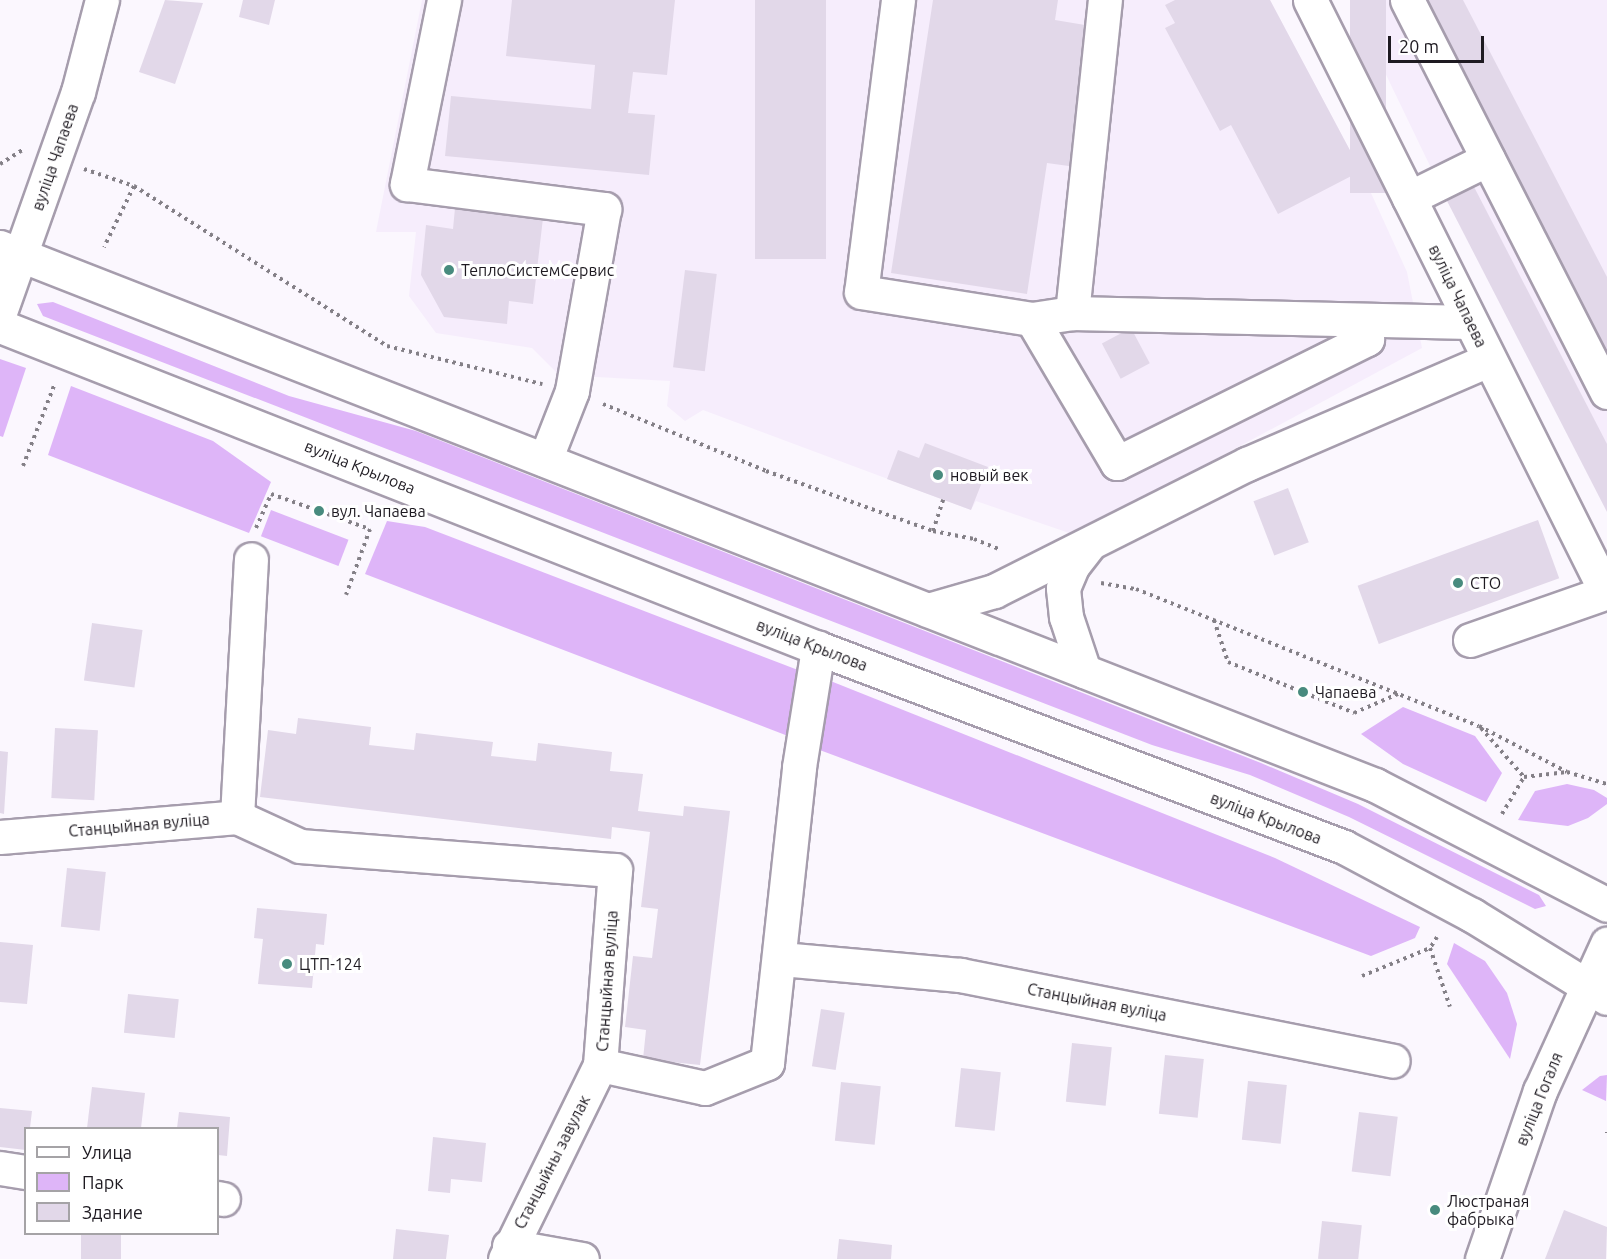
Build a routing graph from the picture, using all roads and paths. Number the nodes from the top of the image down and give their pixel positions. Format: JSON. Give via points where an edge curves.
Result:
{"nodes":[{"id":1,"x":102,"y":0,"type":"edge"},
{"id":2,"x":444,"y":0,"type":"edge"},
{"id":3,"x":898,"y":0,"type":"edge"},
{"id":4,"x":1106,"y":0,"type":"edge"},
{"id":5,"x":1310,"y":0,"type":"edge"},
{"id":6,"x":1407,"y":0,"type":"edge"},
{"id":7,"x":40,"y":153,"type":"junction"},
{"id":8,"x":1488,"y":159,"type":"junction"},
{"id":9,"x":0,"y":164,"type":"edge"},
{"id":10,"x":134,"y":186,"type":"junction"},
{"id":11,"x":1409,"y":198,"type":"junction"},
{"id":12,"x":104,"y":247,"type":"dead end"},
{"id":13,"x":11,"y":251,"type":"edge"},
{"id":14,"x":0,"y":312,"type":"edge"},
{"id":15,"x":1072,"y":313,"type":"junction"},
{"id":16,"x":1032,"y":319,"type":"junction"},
{"id":17,"x":1361,"y":320,"type":"junction"},
{"id":18,"x":1470,"y":322,"type":"junction"},
{"id":19,"x":0,"y":326,"type":"edge"},
{"id":20,"x":1490,"y":360,"type":"junction"},
{"id":21,"x":55,"y":382,"type":"dead end"},
{"id":22,"x":572,"y":391,"type":"junction"},
{"id":23,"x":1607,"y":392,"type":"edge"},
{"id":24,"x":545,"y":460,"type":"junction"},
{"id":25,"x":23,"y":466,"type":"dead end"},
{"id":26,"x":943,"y":500,"type":"dead end"},
{"id":27,"x":933,"y":531,"type":"dead end"},
{"id":28,"x":1088,"y":546,"type":"junction"},
{"id":29,"x":252,"y":547,"type":"joint"},
{"id":30,"x":1607,"y":592,"type":"edge"},
{"id":31,"x":346,"y":595,"type":"dead end"},
{"id":32,"x":928,"y":610,"type":"junction"},
{"id":33,"x":1214,"y":620,"type":"dead end"},
{"id":34,"x":1470,"y":640,"type":"dead end"},
{"id":35,"x":818,"y":648,"type":"junction"},
{"id":36,"x":1084,"y":671,"type":"junction"},
{"id":37,"x":1399,"y":694,"type":"dead end"},
{"id":38,"x":1479,"y":726,"type":"dead end"},
{"id":39,"x":1524,"y":777,"type":"junction"},
{"id":40,"x":1607,"y":784,"type":"edge"},
{"id":41,"x":1501,"y":815,"type":"dead end"},
{"id":42,"x":237,"y":817,"type":"junction"},
{"id":43,"x":0,"y":837,"type":"edge"},
{"id":44,"x":1607,"y":904,"type":"edge"},
{"id":45,"x":1437,"y":937,"type":"dead end"},
{"id":46,"x":1607,"y":944,"type":"edge"},
{"id":47,"x":1430,"y":948,"type":"junction"},
{"id":48,"x":781,"y":958,"type":"junction"},
{"id":49,"x":1362,"y":976,"type":"dead end"},
{"id":50,"x":1598,"y":991,"type":"edge"},
{"id":51,"x":1450,"y":1007,"type":"dead end"},
{"id":52,"x":1393,"y":1061,"type":"dead end"},
{"id":53,"x":600,"y":1065,"type":"junction"},
{"id":54,"x":0,"y":1168,"type":"edge"},
{"id":55,"x":24,"y":1172,"type":"edge"},
{"id":56,"x":507,"y":1252,"type":"edge"},
{"id":57,"x":582,"y":1259,"type":"edge"},
{"id":58,"x":1482,"y":1259,"type":"edge"}],
"edges":[{"from":1,"to":7,"type":"street","name":"вуліца Чапаева"},
{"from":2,"to":22,"type":"street","via":[[407,184],[604,209]]},
{"from":3,"to":16,"type":"street","via":[[861,291]]},
{"from":4,"to":15,"type":"street"},
{"from":5,"to":11,"type":"street","name":"вуліца Чапаева"},
{"from":6,"to":8,"type":"street"},
{"from":7,"to":9,"type":"path"},
{"from":7,"to":10,"type":"path"},
{"from":7,"to":13,"type":"street","name":"вуліца Чапаева"},
{"from":8,"to":11,"type":"street"},
{"from":8,"to":23,"type":"street"},
{"from":10,"to":12,"type":"path"},
{"from":10,"to":22,"type":"path","via":[[387,346]]},
{"from":11,"to":18,"type":"street","name":"вуліца Чапаева"},
{"from":13,"to":14,"type":"street","name":"вуліца Чапаева"},
{"from":13,"to":24,"type":"street"},
{"from":15,"to":16,"type":"street"},
{"from":15,"to":17,"type":"street"},
{"from":16,"to":17,"type":"street","via":[[1117,463],[1367,339]]},
{"from":17,"to":18,"type":"street"},
{"from":18,"to":20,"type":"street","name":"вуліца Чапаева"},
{"from":19,"to":35,"type":"street","name":"вуліца Крылова"},
{"from":20,"to":28,"type":"street","via":[[1247,464]]},
{"from":20,"to":30,"type":"street","name":"вуліца Чапаева"},
{"from":21,"to":25,"type":"path"},
{"from":22,"to":24,"type":"street"},
{"from":24,"to":32,"type":"street"},
{"from":26,"to":27,"type":"path"},
{"from":28,"to":32,"type":"street","via":[[994,591]]},
{"from":28,"to":36,"type":"street","via":[[1073,565],[1063,588],[1066,617]]},
{"from":29,"to":31,"type":"path","via":[[272,494],[370,529]]},
{"from":29,"to":42,"type":"street"},
{"from":30,"to":34,"type":"street"},
{"from":32,"to":36,"type":"street"},
{"from":33,"to":37,"type":"path","via":[[1227,662],[1354,713]]},
{"from":35,"to":48,"type":"street","via":[[799,767]]},
{"from":35,"to":50,"type":"street","name":"вуліца Крылова","via":[[1344,847],[1472,915]]},
{"from":36,"to":44,"type":"street","via":[[1375,785]]},
{"from":38,"to":39,"type":"path"},
{"from":39,"to":40,"type":"path","via":[[1567,771]]},
{"from":39,"to":41,"type":"path"},
{"from":42,"to":43,"type":"street","name":"Станцыйная вуліца"},
{"from":42,"to":53,"type":"street","name":"Станцыйная вуліца","via":[[300,846],[615,870]]},
{"from":45,"to":47,"type":"path"},
{"from":46,"to":50,"type":"street","name":"вуліца Гогаля"},
{"from":47,"to":49,"type":"path"},
{"from":47,"to":51,"type":"path"},
{"from":48,"to":52,"type":"street","name":"Станцыйная вуліца","via":[[960,975]]},
{"from":48,"to":53,"type":"street","name":"Станцыйная вуліца","via":[[767,1063],[705,1088]]},
{"from":50,"to":58,"type":"street","name":"вуліца Гогаля","via":[[1525,1130]]},
{"from":53,"to":56,"type":"street","name":"Станцыйны завулак"},
{"from":54,"to":55,"type":"street"},
{"from":56,"to":57,"type":"street"}]}
